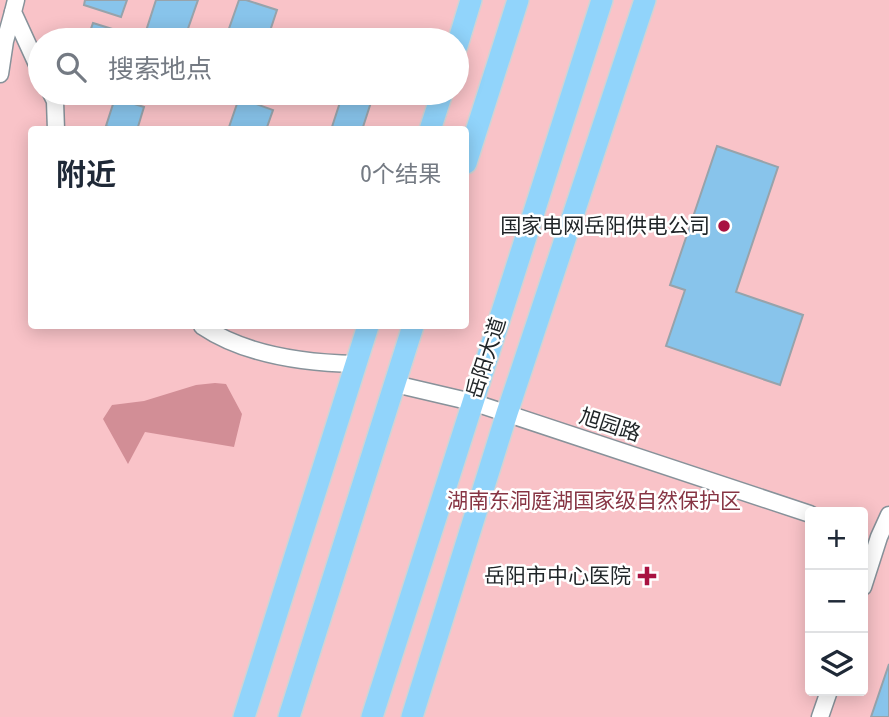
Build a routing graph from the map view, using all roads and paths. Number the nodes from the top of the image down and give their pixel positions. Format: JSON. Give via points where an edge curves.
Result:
{"nodes":[{"id":1,"x":471,"y":0,"type":"edge"},
{"id":2,"x":518,"y":0,"type":"edge"},
{"id":3,"x":602,"y":0,"type":"edge"},
{"id":4,"x":645,"y":0,"type":"edge"},
{"id":5,"x":15,"y":6,"type":"edge"},
{"id":6,"x":462,"y":28,"type":"edge"},
{"id":7,"x":28,"y":40,"type":"edge"},
{"id":8,"x":0,"y":74,"type":"edge"},
{"id":9,"x":55,"y":105,"type":"edge"},
{"id":10,"x":438,"y":105,"type":"edge"},
{"id":11,"x":55,"y":126,"type":"edge"},
{"id":12,"x":431,"y":126,"type":"edge"},
{"id":13,"x":469,"y":154,"type":"edge"},
{"id":14,"x":207,"y":329,"type":"edge"},
{"id":15,"x":367,"y":329,"type":"edge"},
{"id":16,"x":412,"y":329,"type":"edge"},
{"id":17,"x":356,"y":365,"type":"junction"},
{"id":18,"x":395,"y":384,"type":"junction"},
{"id":19,"x":472,"y":402,"type":"junction"},
{"id":20,"x":507,"y":413,"type":"junction"},
{"id":21,"x":805,"y":512,"type":"edge"},
{"id":22,"x":889,"y":515,"type":"edge"},
{"id":23,"x":884,"y":538,"type":"edge"},
{"id":24,"x":868,"y":575,"type":"edge"},
{"id":25,"x":827,"y":696,"type":"edge"},
{"id":26,"x":244,"y":717,"type":"edge"},
{"id":27,"x":289,"y":717,"type":"edge"},
{"id":28,"x":372,"y":717,"type":"edge"},
{"id":29,"x":412,"y":717,"type":"edge"},
{"id":30,"x":820,"y":717,"type":"edge"}],
"edges":[{"from":1,"to":6,"type":"main road"},
{"from":2,"to":13,"type":"main road"},
{"from":3,"to":19,"type":"main road","name":"岳阳大道"},
{"from":4,"to":20,"type":"main road"},
{"from":5,"to":7,"type":"street"},
{"from":5,"to":8,"type":"street"},
{"from":9,"to":11,"type":"street"},
{"from":10,"to":12,"type":"main road"},
{"from":14,"to":17,"type":"street","via":[[250,348]]},
{"from":15,"to":17,"type":"main road"},
{"from":16,"to":18,"type":"main road"},
{"from":17,"to":26,"type":"main road"},
{"from":18,"to":19,"type":"street","name":"旭园路"},
{"from":18,"to":27,"type":"main road"},
{"from":19,"to":20,"type":"street","name":"旭园路"},
{"from":19,"to":28,"type":"main road","name":"岳阳大道"},
{"from":20,"to":21,"type":"street","name":"旭园路"},
{"from":20,"to":29,"type":"main road"},
{"from":22,"to":23,"type":"street"},
{"from":23,"to":24,"type":"street"},
{"from":25,"to":30,"type":"street"}]}
